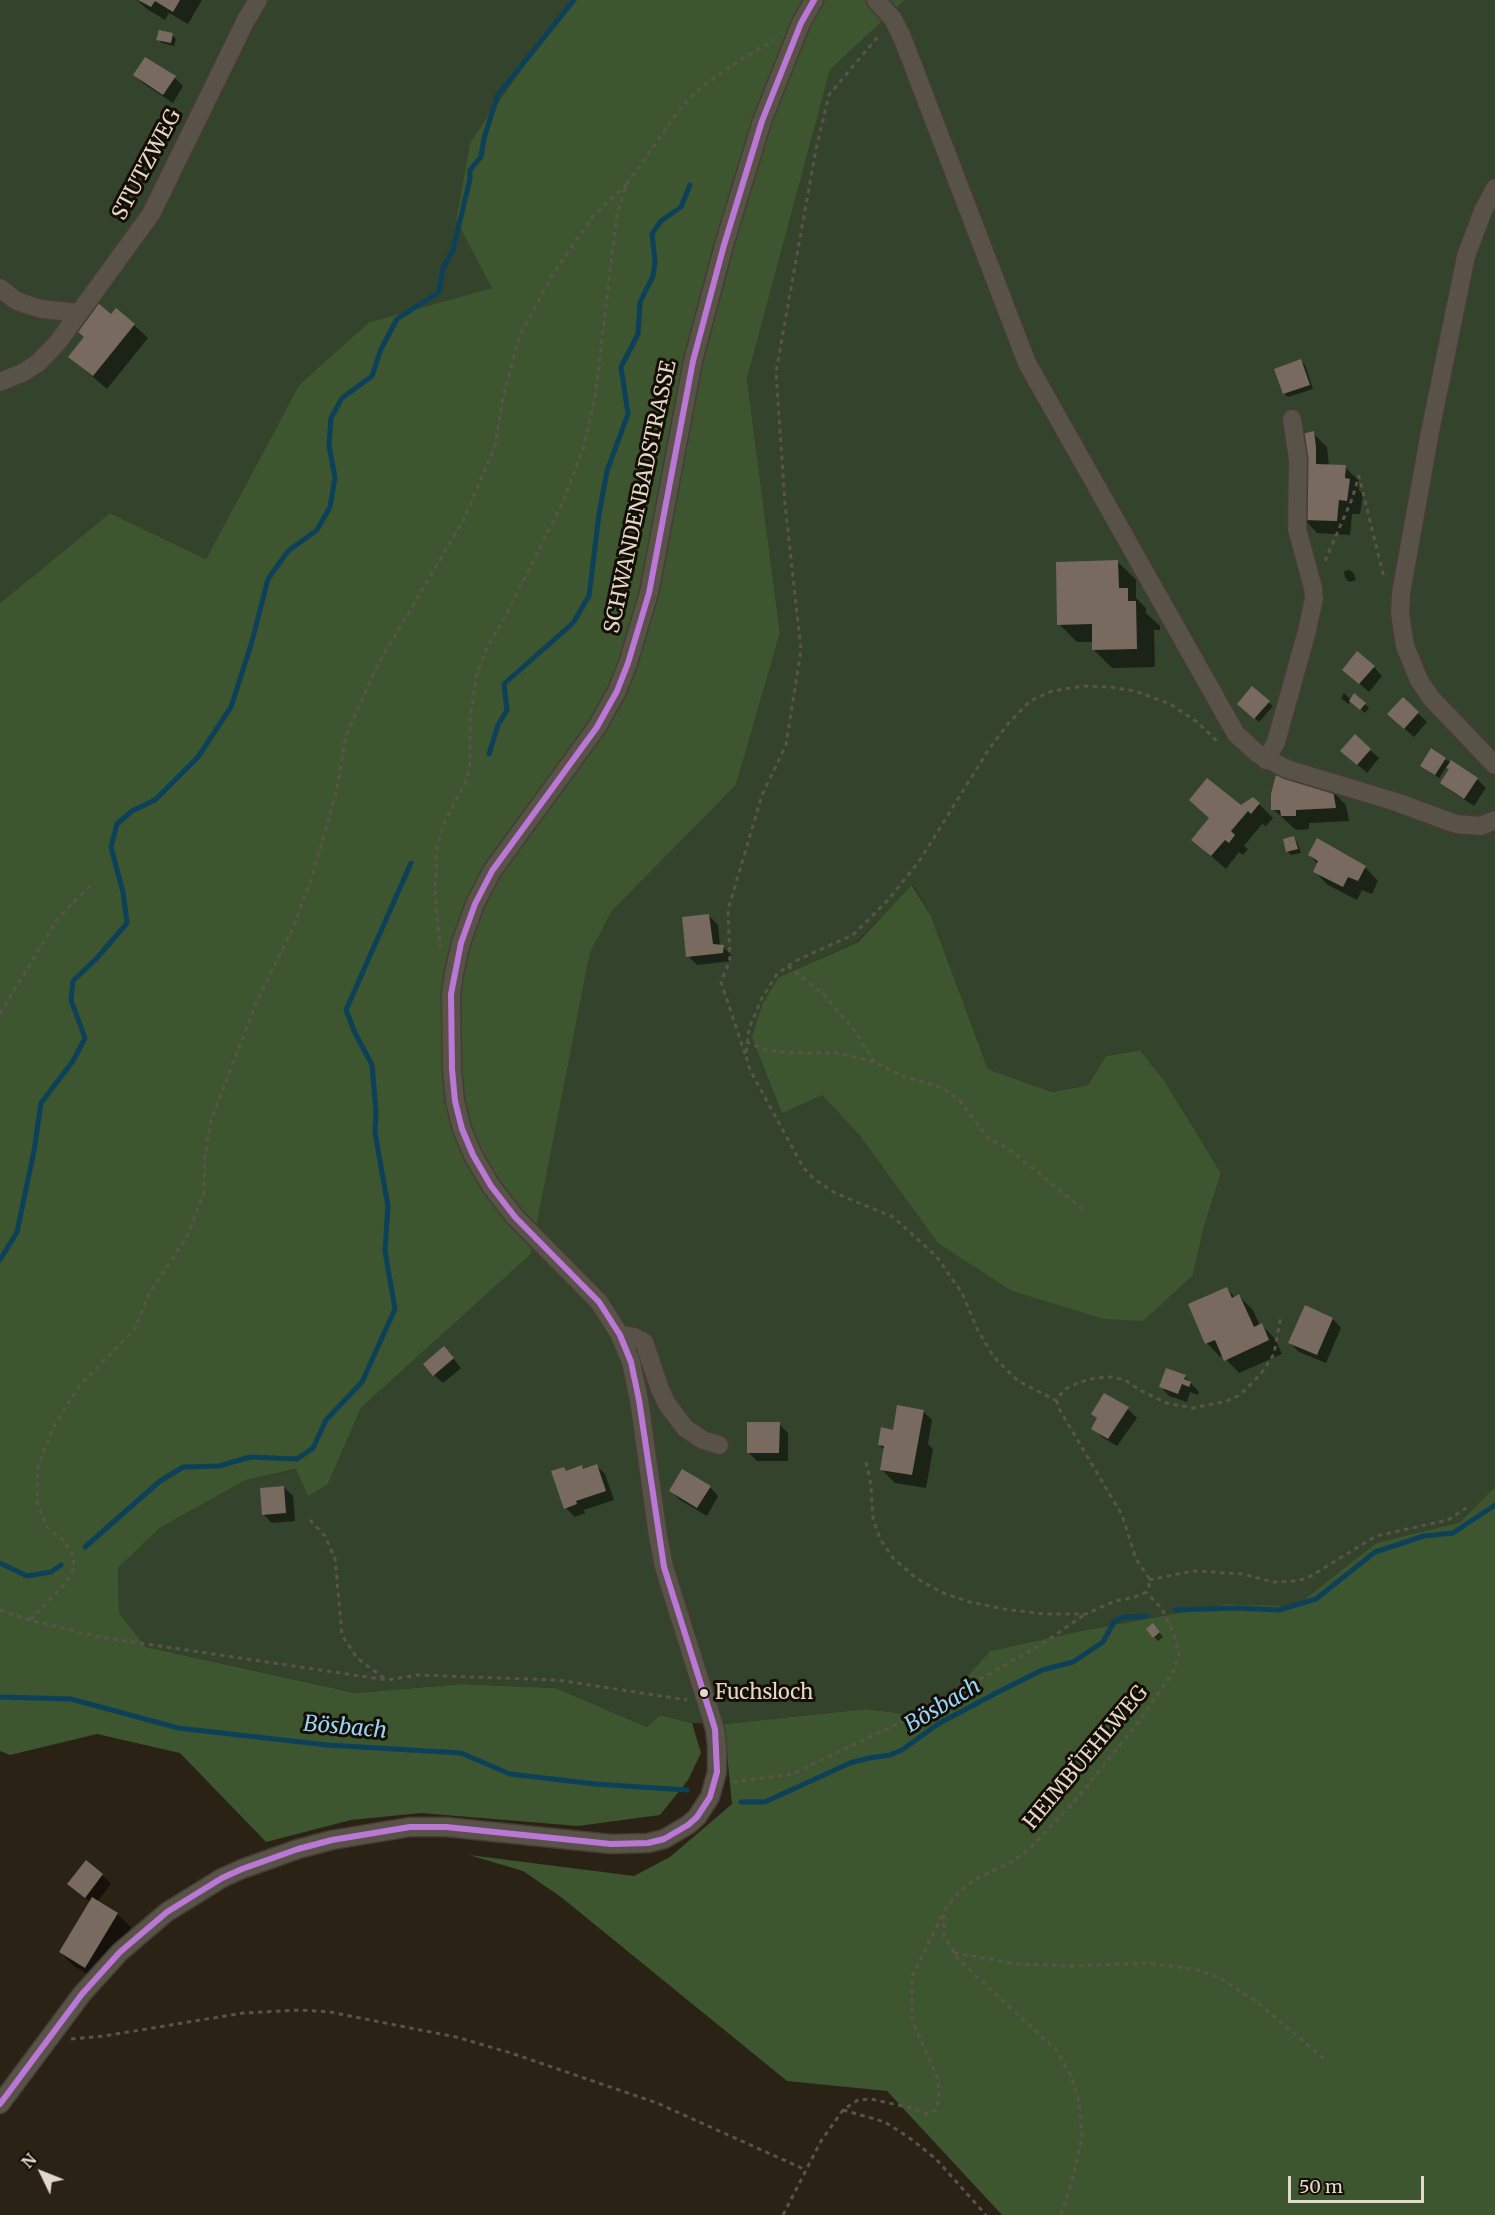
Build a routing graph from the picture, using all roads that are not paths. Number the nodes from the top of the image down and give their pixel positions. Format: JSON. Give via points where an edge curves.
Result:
{"nodes":[{"id":1,"x":258,"y":0,"type":"edge"},
{"id":2,"x":814,"y":0,"type":"edge"},
{"id":3,"x":876,"y":0,"type":"edge"},
{"id":4,"x":1495,"y":188,"type":"edge"},
{"id":5,"x":0,"y":288,"type":"edge"},
{"id":6,"x":79,"y":313,"type":"junction"},
{"id":7,"x":0,"y":382,"type":"edge"},
{"id":8,"x":1292,"y":419,"type":"dead end"},
{"id":9,"x":1266,"y":759,"type":"junction"},
{"id":10,"x":1495,"y":765,"type":"edge"},
{"id":11,"x":1495,"y":820,"type":"edge"},
{"id":12,"x":620,"y":1335,"type":"junction"},
{"id":13,"x":719,"y":1445,"type":"dead end"},
{"id":14,"x":0,"y":2104,"type":"edge"}],
"edges":[{"from":1,"to":6,"type":"street","name":"STUTZWEG","via":[[151,214]]},
{"from":2,"to":12,"type":"street","name":"SCHWANDENBADSTRASSE","via":[[762,121],[724,245],[693,361],[649,593],[628,663],[597,727],[492,871],[475,904],[454,972],[455,1101],[473,1155],[515,1217],[591,1292]]},
{"from":3,"to":9,"type":"street","via":[[902,37],[1027,363],[1228,721],[1244,744]]},
{"from":4,"to":10,"type":"street","via":[[1466,256],[1430,432],[1400,613],[1405,646],[1419,680],[1431,698]]},
{"from":5,"to":6,"type":"street","via":[[28,305]]},
{"from":6,"to":7,"type":"street","name":"STUTZWEG","via":[[38,363]]},
{"from":8,"to":9,"type":"street","via":[[1299,459],[1298,529],[1313,588],[1313,608],[1275,742]]},
{"from":9,"to":11,"type":"street","via":[[1456,824],[1481,826]]},
{"from":12,"to":13,"type":"street","via":[[644,1342],[667,1404],[685,1428]]},
{"from":12,"to":14,"type":"street","name":"SCHWANDENBADSTRASSE","via":[[639,1400],[664,1567],[715,1729],[717,1772],[705,1806],[688,1825],[648,1843],[611,1844],[446,1827],[410,1827],[332,1840],[242,1869],[167,1912],[120,1952],[82,1994]]}]}
